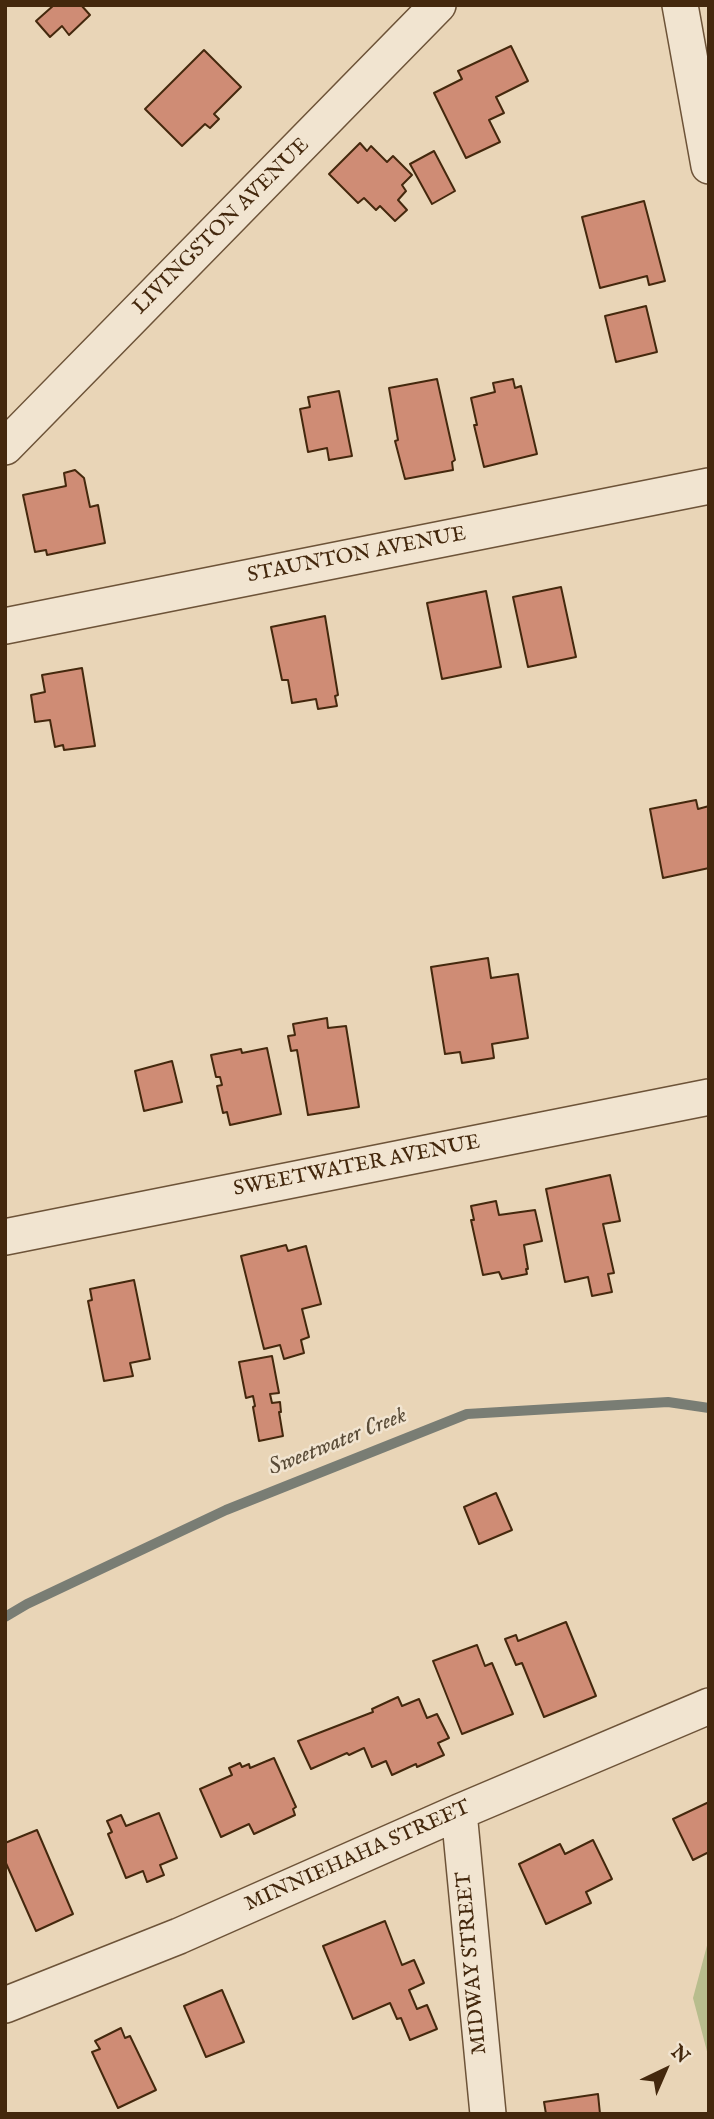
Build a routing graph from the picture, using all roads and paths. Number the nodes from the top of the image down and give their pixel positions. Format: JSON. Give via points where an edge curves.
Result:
{"nodes":[{"id":1,"x":438,"y":5,"type":"edge"},
{"id":2,"x":680,"y":5,"type":"edge"},
{"id":3,"x":709,"y":166,"type":"edge"},
{"id":4,"x":5,"y":447,"type":"edge"},
{"id":5,"x":709,"y":486,"type":"edge"},
{"id":6,"x":5,"y":626,"type":"edge"},
{"id":7,"x":709,"y":1097,"type":"edge"},
{"id":8,"x":5,"y":1237,"type":"edge"},
{"id":9,"x":709,"y":1706,"type":"edge"},
{"id":10,"x":459,"y":1812,"type":"junction"},
{"id":11,"x":5,"y":2006,"type":"edge"},
{"id":12,"x":488,"y":2114,"type":"edge"}],
"edges":[{"from":1,"to":4,"type":"street","name":"LIVINGSTON AVENUE"},
{"from":2,"to":3,"type":"street"},
{"from":5,"to":6,"type":"street","name":"STAUNTON AVENUE"},
{"from":7,"to":8,"type":"street","name":"SWEETWATER AVENUE"},
{"from":9,"to":10,"type":"street","name":"MINNIEHAHA STREET"},
{"from":10,"to":11,"type":"street","name":"MINNIEHAHA STREET","via":[[178,1936]]},
{"from":10,"to":12,"type":"street","name":"MIDWAY STREET"}]}
